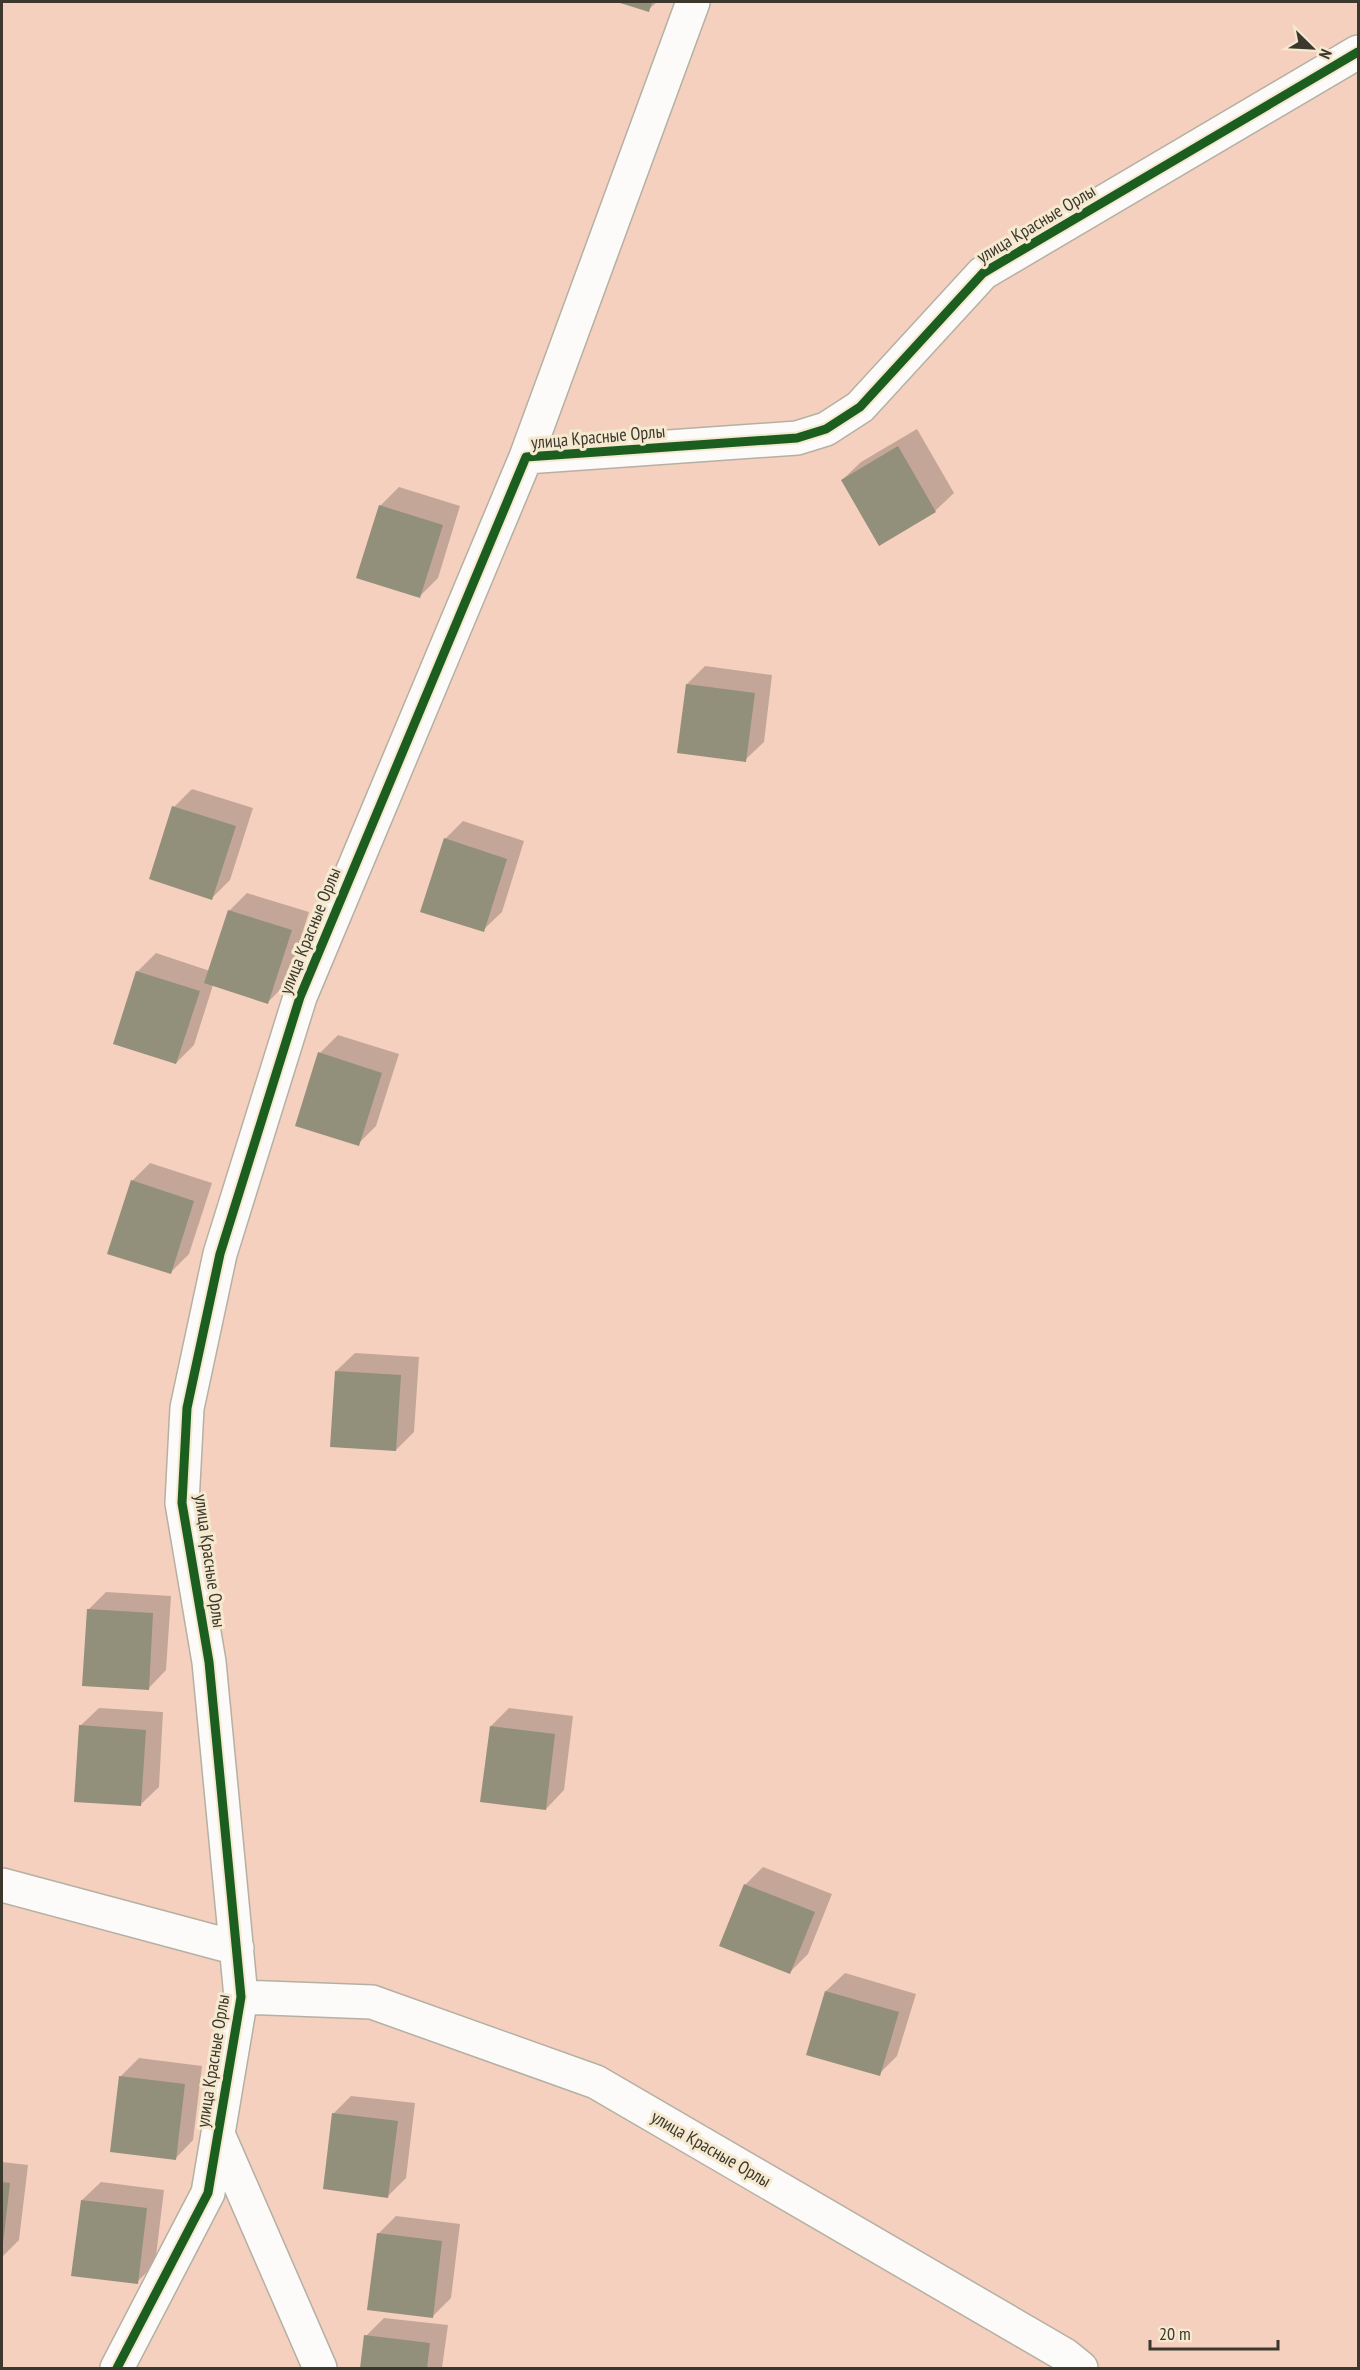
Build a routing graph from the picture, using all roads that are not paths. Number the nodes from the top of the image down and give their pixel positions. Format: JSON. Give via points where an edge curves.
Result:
{"nodes":[{"id":1,"x":693,"y":2,"type":"edge"},
{"id":2,"x":1359,"y":52,"type":"edge"},
{"id":3,"x":526,"y":457,"type":"junction"},
{"id":4,"x":2,"y":1885,"type":"edge"},
{"id":5,"x":237,"y":1948,"type":"junction"},
{"id":6,"x":241,"y":1997,"type":"junction"},
{"id":7,"x":219,"y":2134,"type":"junction"},
{"id":8,"x":117,"y":2368,"type":"edge"},
{"id":9,"x":320,"y":2368,"type":"edge"},
{"id":10,"x":1081,"y":2368,"type":"edge"}],
"edges":[{"from":1,"to":3,"type":"street","name":"улица Красные Орлы"},
{"from":2,"to":3,"type":"street","name":"улица Красные Орлы","via":[[983,273],[860,407],[826,429],[797,438]]},
{"from":3,"to":5,"type":"street","name":"улица Красные Орлы","via":[[300,998],[219,1254],[187,1408],[182,1503],[209,1662]]},
{"from":4,"to":5,"type":"street"},
{"from":5,"to":6,"type":"street","name":"улица Красные Орлы"},
{"from":6,"to":7,"type":"street","name":"улица Красные Орлы"},
{"from":6,"to":10,"type":"street","name":"улица Красные Орлы","via":[[372,2002],[596,2082],[1065,2355]]},
{"from":7,"to":8,"type":"street","name":"улица Красные Орлы","via":[[208,2193]]},
{"from":7,"to":9,"type":"street","name":"улица Красные Орлы"}]}
